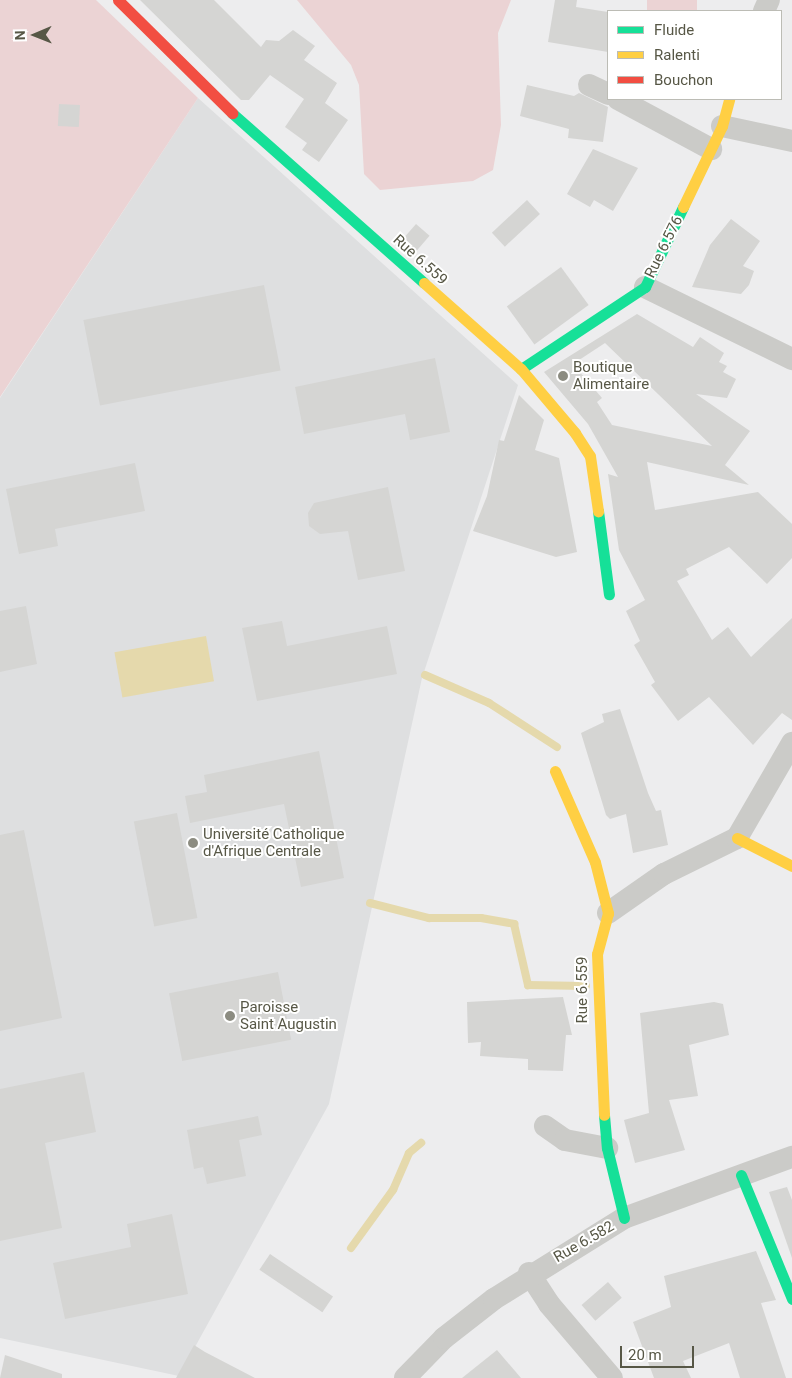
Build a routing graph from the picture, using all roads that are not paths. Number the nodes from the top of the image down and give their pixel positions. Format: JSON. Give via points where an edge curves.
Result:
{"nodes":[{"id":1,"x":118,"y":0,"type":"edge"},
{"id":2,"x":620,"y":100,"type":"edge"},
{"id":3,"x":729,"y":100,"type":"edge"},
{"id":4,"x":722,"y":126,"type":"junction"},
{"id":5,"x":792,"y":141,"type":"edge"},
{"id":6,"x":711,"y":149,"type":"junction"},
{"id":7,"x":645,"y":287,"type":"junction"},
{"id":8,"x":792,"y":359,"type":"edge"},
{"id":9,"x":521,"y":369,"type":"junction"},
{"id":10,"x":610,"y":594,"type":"dead end"},
{"id":11,"x":792,"y":743,"type":"edge"},
{"id":12,"x":555,"y":771,"type":"dead end"},
{"id":13,"x":736,"y":838,"type":"junction"},
{"id":14,"x":792,"y":866,"type":"edge"},
{"id":15,"x":608,"y":913,"type":"junction"},
{"id":16,"x":545,"y":1126,"type":"dead end"},
{"id":17,"x":607,"y":1148,"type":"junction"},
{"id":18,"x":792,"y":1157,"type":"edge"},
{"id":19,"x":741,"y":1175,"type":"junction"},
{"id":20,"x":624,"y":1218,"type":"junction"},
{"id":21,"x":529,"y":1274,"type":"junction"},
{"id":22,"x":792,"y":1299,"type":"edge"},
{"id":23,"x":404,"y":1378,"type":"edge"},
{"id":24,"x":612,"y":1378,"type":"edge"}],
"edges":[{"from":1,"to":9,"type":"street","name":"Rue 6.559","via":[[198,82]]},
{"from":2,"to":6,"type":"street"},
{"from":3,"to":4,"type":"street","name":"Rue 6.576"},
{"from":4,"to":5,"type":"street"},
{"from":4,"to":6,"type":"street","name":"Rue 6.576"},
{"from":6,"to":7,"type":"street","name":"Rue 6.576"},
{"from":7,"to":8,"type":"street"},
{"from":7,"to":9,"type":"street","name":"Rue 6.576"},
{"from":9,"to":10,"type":"street","name":"Rue 6.559","via":[[590,456]]},
{"from":11,"to":13,"type":"street"},
{"from":12,"to":15,"type":"street","name":"Rue 6.559","via":[[595,862]]},
{"from":13,"to":14,"type":"street"},
{"from":13,"to":15,"type":"street","via":[[664,874]]},
{"from":15,"to":17,"type":"street","name":"Rue 6.559","via":[[597,954]]},
{"from":16,"to":17,"type":"street","via":[[565,1140]]},
{"from":17,"to":20,"type":"street","name":"Rue 6.559"},
{"from":18,"to":19,"type":"street","name":"Rue 6.582"},
{"from":19,"to":20,"type":"street","name":"Rue 6.582"},
{"from":19,"to":22,"type":"street"},
{"from":20,"to":21,"type":"street","name":"Rue 6.582"},
{"from":21,"to":23,"type":"street","name":"Rue 6.582","via":[[444,1338]]},
{"from":21,"to":24,"type":"street","via":[[549,1304]]}]}
